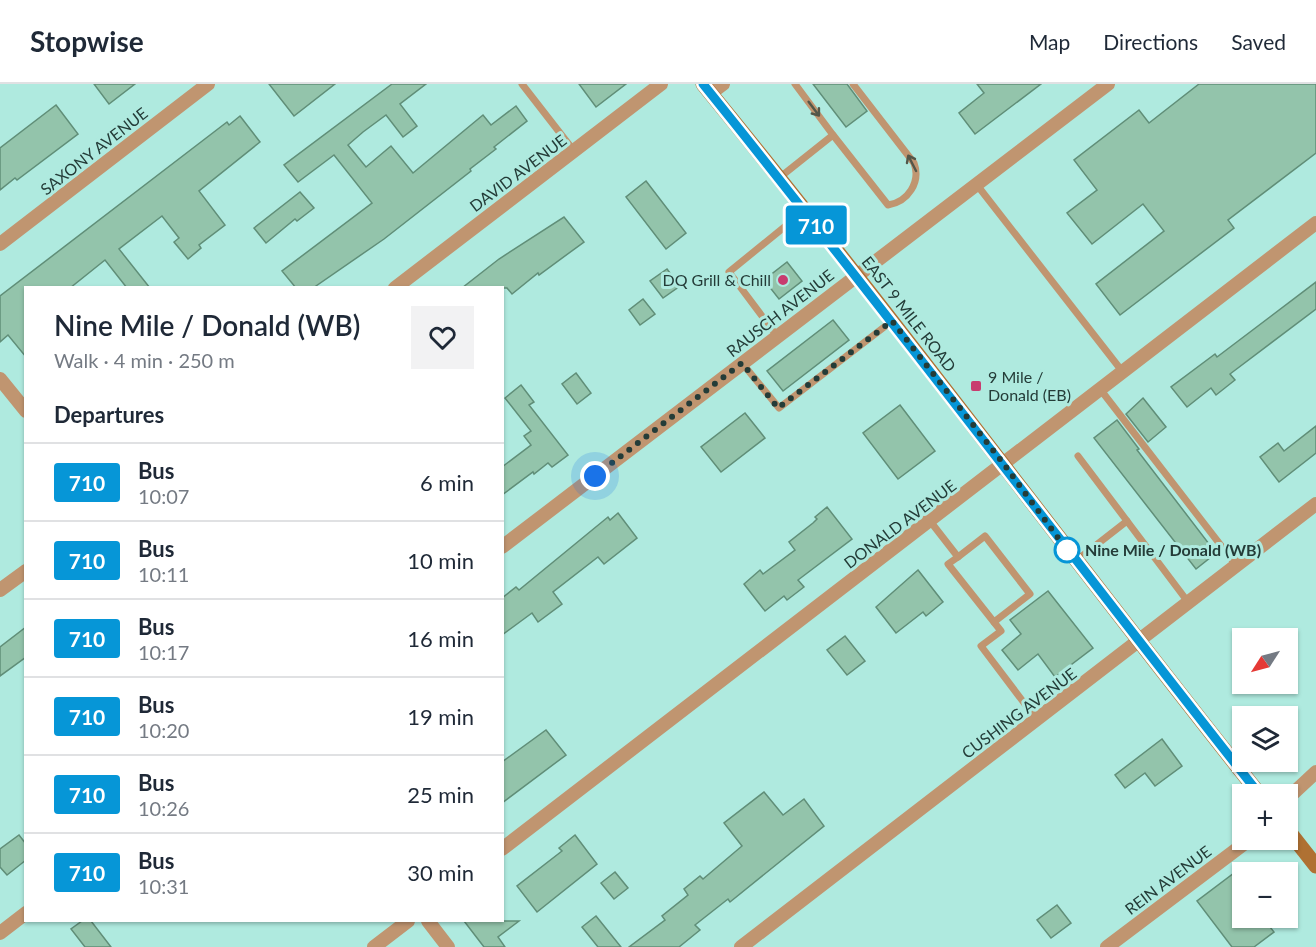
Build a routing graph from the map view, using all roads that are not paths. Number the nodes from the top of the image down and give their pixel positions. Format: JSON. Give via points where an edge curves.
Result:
{"nodes":[{"id":1,"x":208,"y":84,"type":"edge"},
{"id":2,"x":522,"y":84,"type":"edge"},
{"id":3,"x":661,"y":84,"type":"edge"},
{"id":4,"x":795,"y":84,"type":"edge"},
{"id":5,"x":853,"y":84,"type":"edge"},
{"id":6,"x":1108,"y":84,"type":"edge"},
{"id":7,"x":712,"y":87,"type":"edge"},
{"id":8,"x":833,"y":135,"type":"junction"},
{"id":9,"x":574,"y":151,"type":"junction"},
{"id":10,"x":779,"y":178,"type":"junction"},
{"id":11,"x":977,"y":185,"type":"junction"},
{"id":12,"x":805,"y":210,"type":"junction"},
{"id":13,"x":1316,"y":223,"type":"edge"},
{"id":14,"x":0,"y":244,"type":"edge"},
{"id":15,"x":856,"y":275,"type":"junction"},
{"id":16,"x":398,"y":286,"type":"edge"},
{"id":17,"x":892,"y":321,"type":"junction"},
{"id":18,"x":777,"y":336,"type":"junction"},
{"id":19,"x":742,"y":363,"type":"junction"},
{"id":20,"x":1122,"y":371,"type":"junction"},
{"id":21,"x":0,"y":379,"type":"edge"},
{"id":22,"x":1099,"y":388,"type":"junction"},
{"id":23,"x":24,"y":409,"type":"edge"},
{"id":24,"x":1078,"y":456,"type":"dead end"},
{"id":25,"x":1003,"y":463,"type":"junction"},
{"id":26,"x":1316,"y":504,"type":"edge"},
{"id":27,"x":930,"y":521,"type":"junction"},
{"id":28,"x":1127,"y":521,"type":"junction"},
{"id":29,"x":504,"y":545,"type":"edge"},
{"id":30,"x":958,"y":557,"type":"junction"},
{"id":31,"x":1076,"y":561,"type":"junction"},
{"id":32,"x":1236,"y":565,"type":"junction"},
{"id":33,"x":24,"y":572,"type":"edge"},
{"id":34,"x":0,"y":590,"type":"edge"},
{"id":35,"x":1188,"y":602,"type":"junction"},
{"id":36,"x":994,"y":622,"type":"junction"},
{"id":37,"x":1138,"y":642,"type":"junction"},
{"id":38,"x":1036,"y":720,"type":"junction"},
{"id":39,"x":1316,"y":772,"type":"edge"},
{"id":40,"x":1251,"y":784,"type":"edge"},
{"id":41,"x":1298,"y":789,"type":"edge"},
{"id":42,"x":1298,"y":843,"type":"edge"},
{"id":43,"x":504,"y":847,"type":"edge"},
{"id":44,"x":1236,"y":850,"type":"edge"},
{"id":45,"x":1316,"y":866,"type":"edge"},
{"id":46,"x":24,"y":915,"type":"edge"},
{"id":47,"x":407,"y":922,"type":"edge"},
{"id":48,"x":429,"y":922,"type":"edge"},
{"id":49,"x":0,"y":933,"type":"edge"},
{"id":50,"x":374,"y":947,"type":"edge"},
{"id":51,"x":448,"y":947,"type":"edge"},
{"id":52,"x":741,"y":947,"type":"edge"},
{"id":53,"x":1107,"y":947,"type":"edge"}],
"edges":[{"from":1,"to":14,"type":"street","name":"SAXONY AVENUE"},
{"from":2,"to":9,"type":"lane"},
{"from":3,"to":9,"type":"street","name":"DAVID AVENUE"},
{"from":4,"to":8,"type":"lane","one_way":true},
{"from":8,"to":5,"type":"lane","one_way":true,"via":[[888,205],[915,185],[914,163]]},
{"from":6,"to":11,"type":"street","name":"RAUSCH AVENUE"},
{"from":7,"to":10,"type":"main road","name":"EAST 9 MILE ROAD"},
{"from":8,"to":10,"type":"lane"},
{"from":9,"to":16,"type":"street","name":"DAVID AVENUE"},
{"from":10,"to":12,"type":"main road","name":"EAST 9 MILE ROAD"},
{"from":11,"to":15,"type":"street","name":"RAUSCH AVENUE"},
{"from":11,"to":20,"type":"lane"},
{"from":12,"to":15,"type":"main road","name":"EAST 9 MILE ROAD"},
{"from":12,"to":18,"type":"lane","via":[[729,272]]},
{"from":13,"to":20,"type":"street","name":"DONALD AVENUE"},
{"from":15,"to":17,"type":"main road","name":"EAST 9 MILE ROAD"},
{"from":15,"to":18,"type":"street","name":"RAUSCH AVENUE"},
{"from":17,"to":19,"type":"lane","via":[[778,408]]},
{"from":17,"to":25,"type":"main road","name":"EAST 9 MILE ROAD"},
{"from":18,"to":19,"type":"street","name":"RAUSCH AVENUE"},
{"from":19,"to":29,"type":"street","name":"RAUSCH AVENUE"},
{"from":20,"to":22,"type":"street","name":"DONALD AVENUE"},
{"from":21,"to":23,"type":"street"},
{"from":22,"to":25,"type":"street","name":"DONALD AVENUE"},
{"from":22,"to":32,"type":"lane"},
{"from":24,"to":28,"type":"lane"},
{"from":25,"to":27,"type":"street","name":"DONALD AVENUE"},
{"from":25,"to":31,"type":"main road","name":"EAST 9 MILE ROAD"},
{"from":26,"to":32,"type":"street","name":"CUSHING AVENUE"},
{"from":27,"to":30,"type":"lane"},
{"from":27,"to":43,"type":"street","name":"DONALD AVENUE"},
{"from":28,"to":31,"type":"lane"},
{"from":28,"to":35,"type":"lane"},
{"from":30,"to":36,"type":"lane","via":[[948,564]]},
{"from":30,"to":36,"type":"lane","via":[[985,536],[1030,594]]},
{"from":31,"to":37,"type":"main road","name":"EAST 9 MILE ROAD"},
{"from":32,"to":35,"type":"street","name":"CUSHING AVENUE"},
{"from":33,"to":34,"type":"street"},
{"from":35,"to":37,"type":"street","name":"CUSHING AVENUE"},
{"from":36,"to":38,"type":"lane","via":[[1001,631],[981,646]]},
{"from":37,"to":38,"type":"street","name":"CUSHING AVENUE"},
{"from":37,"to":40,"type":"main road","name":"EAST 9 MILE ROAD"},
{"from":38,"to":52,"type":"street","name":"CUSHING AVENUE"},
{"from":39,"to":41,"type":"street"},
{"from":42,"to":45,"type":"main road"},
{"from":44,"to":53,"type":"street","name":"REIN AVENUE"},
{"from":46,"to":49,"type":"street"},
{"from":47,"to":50,"type":"street"},
{"from":48,"to":51,"type":"street"}]}
